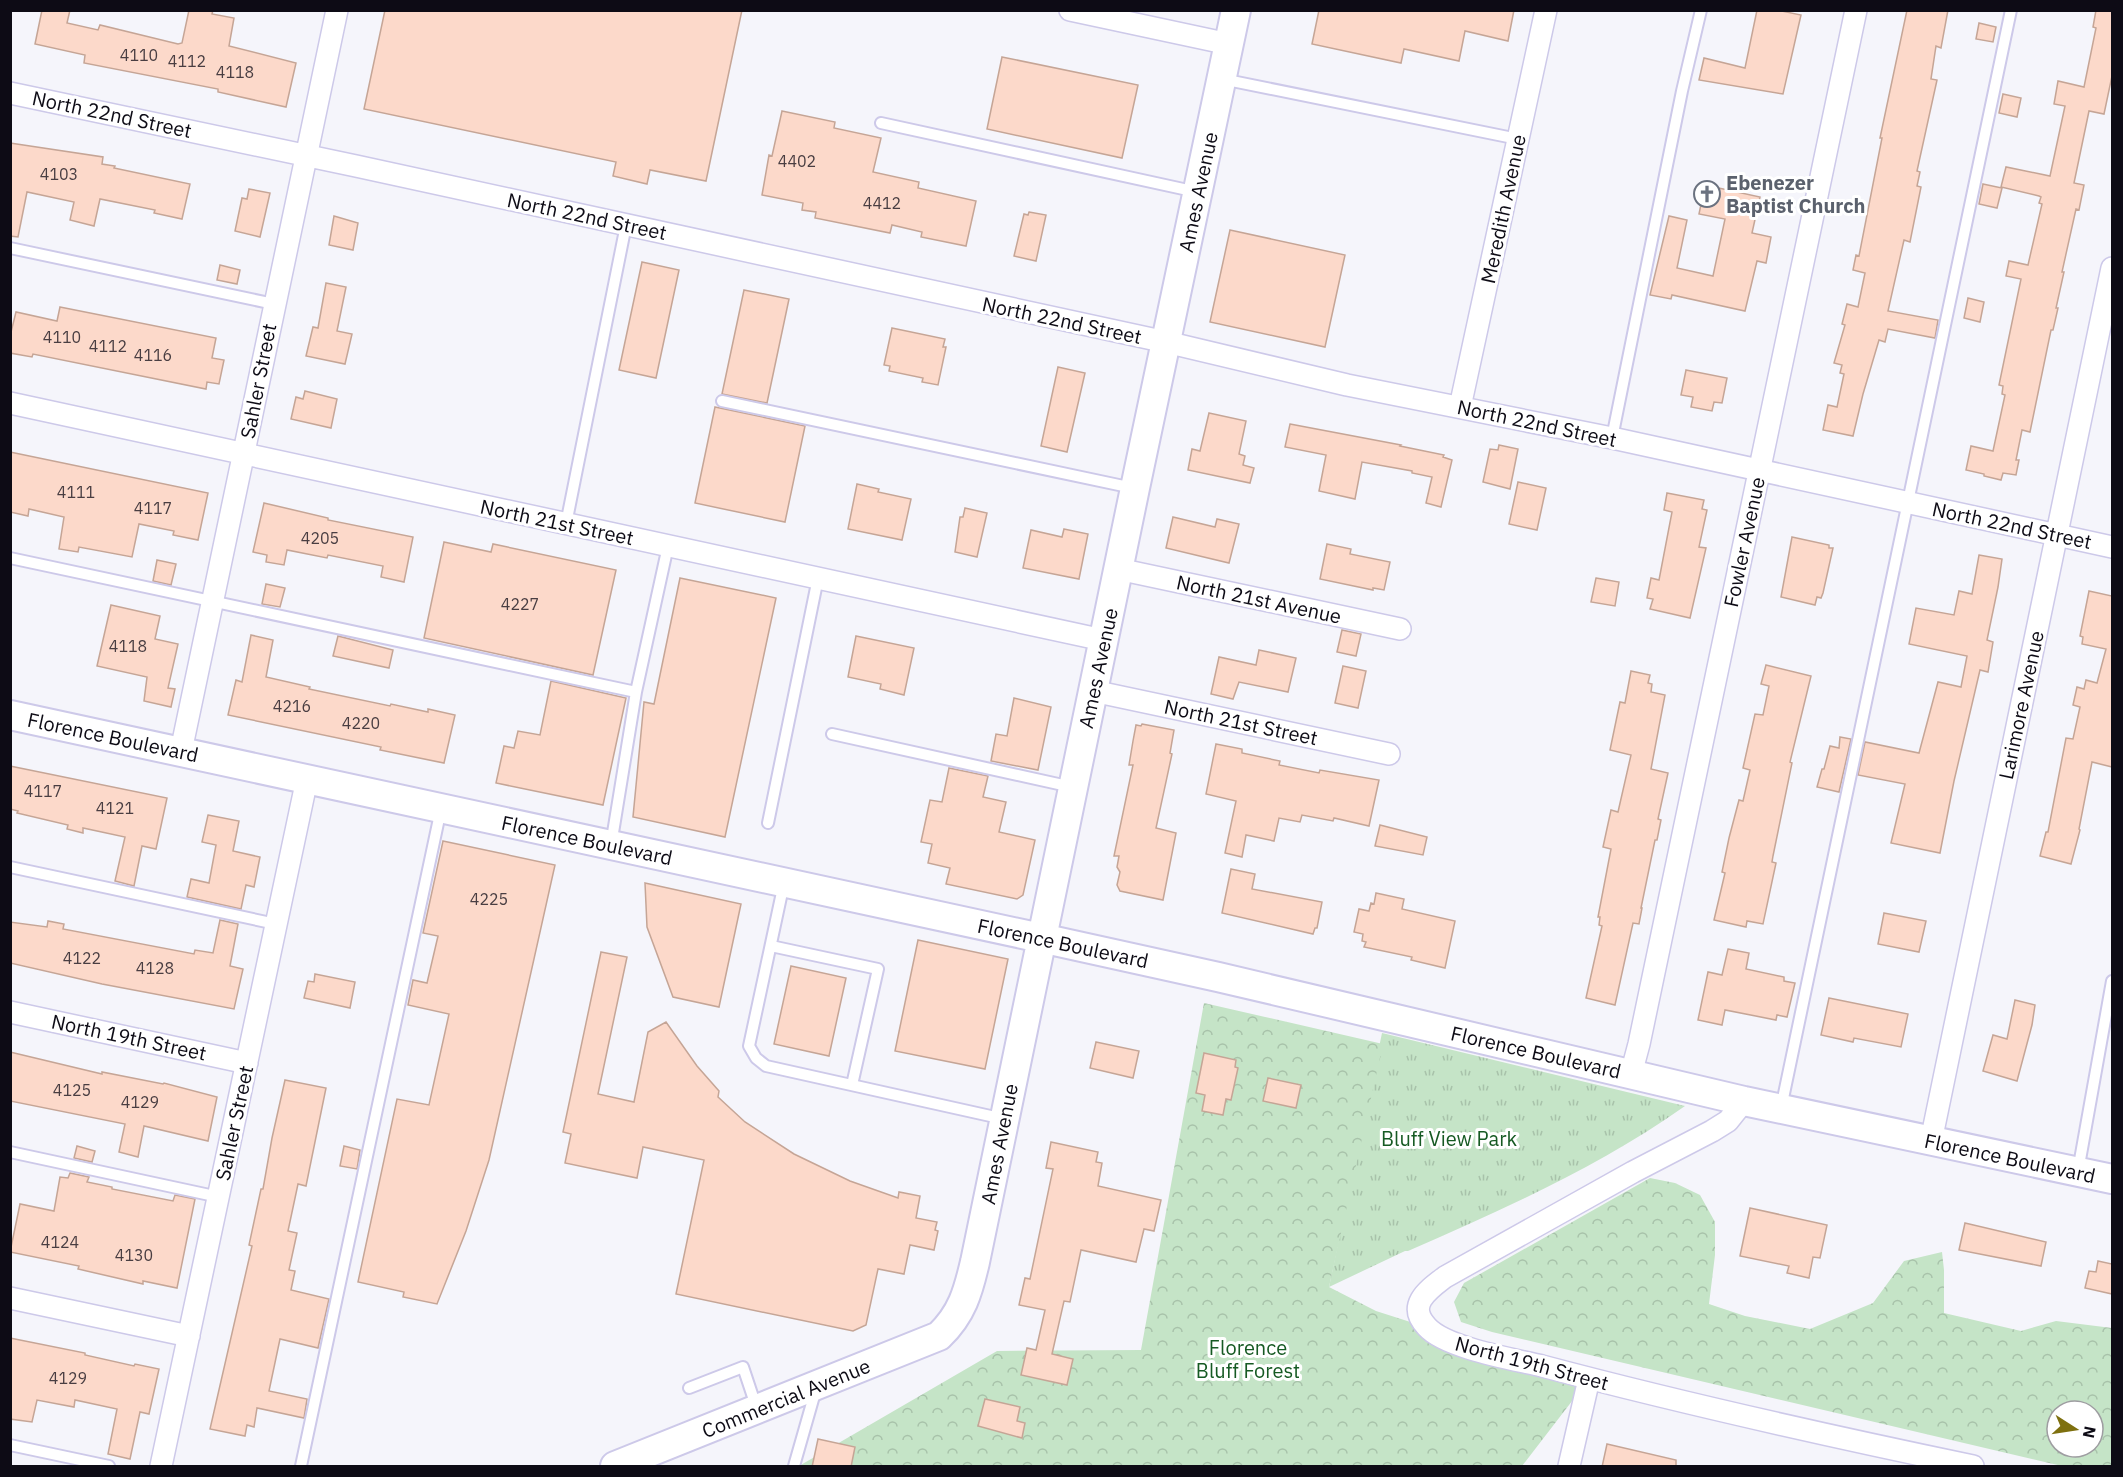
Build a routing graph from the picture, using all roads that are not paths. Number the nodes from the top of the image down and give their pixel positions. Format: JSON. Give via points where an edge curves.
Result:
{"nodes":[{"id":1,"x":337,"y":10,"type":"edge"},
{"id":2,"x":1070,"y":10,"type":"edge"},
{"id":3,"x":1236,"y":10,"type":"edge"},
{"id":4,"x":1546,"y":10,"type":"edge"},
{"id":5,"x":1701,"y":10,"type":"edge"},
{"id":6,"x":1856,"y":10,"type":"edge"},
{"id":7,"x":2011,"y":10,"type":"edge"},
{"id":8,"x":1229,"y":44,"type":"junction"},
{"id":9,"x":1222,"y":79,"type":"junction"},
{"id":10,"x":10,"y":93,"type":"edge"},
{"id":11,"x":881,"y":123,"type":"dead end"},
{"id":12,"x":1518,"y":139,"type":"junction"},
{"id":13,"x":306,"y":155,"type":"junction"},
{"id":14,"x":1199,"y":192,"type":"junction"},
{"id":15,"x":626,"y":225,"type":"junction"},
{"id":16,"x":10,"y":248,"type":"edge"},
{"id":17,"x":2112,"y":268,"type":"edge"},
{"id":18,"x":274,"y":304,"type":"junction"},
{"id":19,"x":1166,"y":342,"type":"junction"},
{"id":20,"x":722,"y":401,"type":"dead end"},
{"id":21,"x":10,"y":403,"type":"edge"},
{"id":22,"x":1460,"y":407,"type":"junction"},
{"id":23,"x":1612,"y":438,"type":"junction"},
{"id":24,"x":243,"y":453,"type":"junction"},
{"id":25,"x":1760,"y":470,"type":"junction"},
{"id":26,"x":1135,"y":488,"type":"junction"},
{"id":27,"x":1908,"y":502,"type":"junction"},
{"id":28,"x":566,"y":524,"type":"junction"},
{"id":29,"x":2056,"y":535,"type":"junction"},
{"id":30,"x":668,"y":546,"type":"junction"},
{"id":31,"x":2112,"y":547,"type":"edge"},
{"id":32,"x":10,"y":558,"type":"edge"},
{"id":33,"x":1118,"y":568,"type":"junction"},
{"id":34,"x":818,"y":578,"type":"junction"},
{"id":35,"x":212,"y":602,"type":"junction"},
{"id":36,"x":1400,"y":629,"type":"dead end"},
{"id":37,"x":1103,"y":640,"type":"junction"},
{"id":38,"x":1093,"y":691,"type":"junction"},
{"id":39,"x":636,"y":692,"type":"junction"},
{"id":40,"x":10,"y":715,"type":"edge"},
{"id":41,"x":832,"y":735,"type":"dead end"},
{"id":42,"x":181,"y":751,"type":"junction"},
{"id":43,"x":1389,"y":754,"type":"dead end"},
{"id":44,"x":307,"y":778,"type":"junction"},
{"id":45,"x":1073,"y":787,"type":"junction"},
{"id":46,"x":441,"y":809,"type":"junction"},
{"id":47,"x":768,"y":824,"type":"dead end"},
{"id":48,"x":611,"y":846,"type":"junction"},
{"id":49,"x":10,"y":867,"type":"edge"},
{"id":50,"x":784,"y":883,"type":"junction"},
{"id":51,"x":276,"y":924,"type":"junction"},
{"id":52,"x":1041,"y":938,"type":"junction"},
{"id":53,"x":771,"y":945,"type":"junction"},
{"id":54,"x":2112,"y":981,"type":"edge"},
{"id":55,"x":10,"y":1012,"type":"edge"},
{"id":56,"x":247,"y":1063,"type":"junction"},
{"id":57,"x":1631,"y":1074,"type":"junction"},
{"id":58,"x":852,"y":1086,"type":"junction"},
{"id":59,"x":1744,"y":1101,"type":"junction"},
{"id":60,"x":1781,"y":1109,"type":"junction"},
{"id":61,"x":1004,"y":1119,"type":"junction"},
{"id":62,"x":1931,"y":1141,"type":"junction"},
{"id":63,"x":10,"y":1152,"type":"edge"},
{"id":64,"x":2078,"y":1172,"type":"junction"},
{"id":65,"x":2112,"y":1179,"type":"edge"},
{"id":66,"x":219,"y":1197,"type":"junction"},
{"id":67,"x":10,"y":1298,"type":"edge"},
{"id":68,"x":953,"y":1323,"type":"joint"},
{"id":69,"x":189,"y":1336,"type":"junction"},
{"id":70,"x":1589,"y":1379,"type":"junction"},
{"id":71,"x":817,"y":1386,"type":"junction"},
{"id":72,"x":689,"y":1388,"type":"dead end"},
{"id":73,"x":758,"y":1410,"type":"junction"},
{"id":74,"x":10,"y":1445,"type":"edge"},
{"id":75,"x":109,"y":1467,"type":"edge"},
{"id":76,"x":161,"y":1467,"type":"edge"},
{"id":77,"x":301,"y":1467,"type":"edge"},
{"id":78,"x":615,"y":1467,"type":"edge"},
{"id":79,"x":794,"y":1467,"type":"edge"},
{"id":80,"x":1569,"y":1467,"type":"edge"},
{"id":81,"x":1973,"y":1467,"type":"edge"}],
"edges":[{"from":1,"to":13,"type":"street","name":"Sahler Street"},
{"from":2,"to":8,"type":"street"},
{"from":3,"to":8,"type":"street","name":"Ames Avenue"},
{"from":4,"to":12,"type":"street","name":"Meredith Avenue"},
{"from":5,"to":23,"type":"lane"},
{"from":6,"to":25,"type":"street","name":"Fowler Avenue"},
{"from":7,"to":27,"type":"lane"},
{"from":8,"to":9,"type":"street","name":"Ames Avenue"},
{"from":9,"to":12,"type":"lane"},
{"from":9,"to":14,"type":"street","name":"Ames Avenue"},
{"from":10,"to":13,"type":"street","name":"North 22nd Street"},
{"from":11,"to":14,"type":"lane"},
{"from":12,"to":22,"type":"street","name":"Meredith Avenue"},
{"from":13,"to":15,"type":"street","name":"North 22nd Street"},
{"from":13,"to":18,"type":"street","name":"Sahler Street"},
{"from":14,"to":19,"type":"street","name":"Ames Avenue"},
{"from":15,"to":19,"type":"street","name":"North 22nd Street"},
{"from":15,"to":28,"type":"lane"},
{"from":16,"to":18,"type":"lane"},
{"from":17,"to":29,"type":"street","name":"Larimore Avenue"},
{"from":18,"to":24,"type":"street","name":"Sahler Street"},
{"from":19,"to":22,"type":"street","name":"North 22nd Street"},
{"from":19,"to":26,"type":"street","name":"Ames Avenue"},
{"from":20,"to":26,"type":"lane"},
{"from":21,"to":24,"type":"street","name":"North 21st Street"},
{"from":22,"to":23,"type":"street","name":"North 22nd Street"},
{"from":23,"to":25,"type":"street","name":"North 22nd Street"},
{"from":24,"to":28,"type":"street","name":"North 21st Street"},
{"from":24,"to":35,"type":"street","name":"Sahler Street"},
{"from":25,"to":27,"type":"street","name":"North 22nd Street"},
{"from":25,"to":57,"type":"street","name":"Fowler Avenue"},
{"from":26,"to":33,"type":"street","name":"Ames Avenue"},
{"from":27,"to":29,"type":"street","name":"North 22nd Street"},
{"from":27,"to":60,"type":"lane"},
{"from":28,"to":30,"type":"street","name":"North 21st Street"},
{"from":29,"to":31,"type":"street","name":"North 22nd Street"},
{"from":29,"to":62,"type":"street","name":"Larimore Avenue"},
{"from":30,"to":34,"type":"street","name":"North 21st Street"},
{"from":30,"to":39,"type":"lane"},
{"from":32,"to":35,"type":"lane"},
{"from":33,"to":36,"type":"street","name":"North 21st Avenue"},
{"from":33,"to":37,"type":"street","name":"Ames Avenue"},
{"from":34,"to":37,"type":"street","name":"North 21st Street"},
{"from":34,"to":47,"type":"lane"},
{"from":35,"to":39,"type":"lane"},
{"from":35,"to":42,"type":"street","name":"Sahler Street"},
{"from":37,"to":38,"type":"street","name":"Ames Avenue"},
{"from":38,"to":43,"type":"street","name":"North 21st Street"},
{"from":38,"to":45,"type":"street","name":"Ames Avenue"},
{"from":39,"to":48,"type":"lane"},
{"from":40,"to":42,"type":"street","name":"Florence Boulevard"},
{"from":41,"to":45,"type":"lane"},
{"from":42,"to":44,"type":"street","name":"Florence Boulevard"},
{"from":44,"to":46,"type":"street","name":"Florence Boulevard"},
{"from":44,"to":51,"type":"street","name":"Sahler Street"},
{"from":45,"to":52,"type":"street","name":"Ames Avenue"},
{"from":46,"to":48,"type":"street","name":"Florence Boulevard"},
{"from":46,"to":77,"type":"lane"},
{"from":48,"to":50,"type":"street","name":"Florence Boulevard"},
{"from":49,"to":51,"type":"lane"},
{"from":50,"to":52,"type":"street","name":"Florence Boulevard"},
{"from":50,"to":53,"type":"lane"},
{"from":51,"to":56,"type":"street","name":"Sahler Street"},
{"from":52,"to":57,"type":"street","name":"Florence Boulevard"},
{"from":52,"to":61,"type":"street","name":"Ames Avenue"},
{"from":53,"to":58,"type":"lane","via":[[749,1046],[766,1066]]},
{"from":53,"to":58,"type":"lane","via":[[878,969]]},
{"from":54,"to":64,"type":"lane"},
{"from":55,"to":56,"type":"street","name":"North 19th Street"},
{"from":56,"to":66,"type":"street","name":"Sahler Street"},
{"from":57,"to":59,"type":"street","name":"Florence Boulevard"},
{"from":58,"to":61,"type":"lane"},
{"from":59,"to":60,"type":"street","name":"Florence Boulevard"},
{"from":59,"to":70,"type":"street","name":"North 19th Street","via":[[1728,1121],[1713,1131],[1445,1277],[1427,1290],[1419,1303],[1425,1325],[1446,1340]]},
{"from":60,"to":62,"type":"street","name":"Florence Boulevard"},
{"from":61,"to":68,"type":"street","name":"Ames Avenue","via":[[969,1286]]},
{"from":62,"to":64,"type":"street","name":"Florence Boulevard"},
{"from":63,"to":66,"type":"lane"},
{"from":64,"to":65,"type":"street","name":"Florence Boulevard"},
{"from":66,"to":69,"type":"street","name":"Sahler Street"},
{"from":67,"to":69,"type":"street"},
{"from":68,"to":71,"type":"street","name":"Commercial Avenue","via":[[939,1336]]},
{"from":69,"to":76,"type":"street","name":"Sahler Street"},
{"from":70,"to":80,"type":"street"},
{"from":70,"to":81,"type":"street","name":"North 19th Street"},
{"from":71,"to":73,"type":"street","name":"Commercial Avenue"},
{"from":71,"to":79,"type":"lane"},
{"from":72,"to":73,"type":"lane","via":[[743,1367]]},
{"from":73,"to":78,"type":"street","name":"Commercial Avenue"},
{"from":74,"to":75,"type":"lane"}]}
